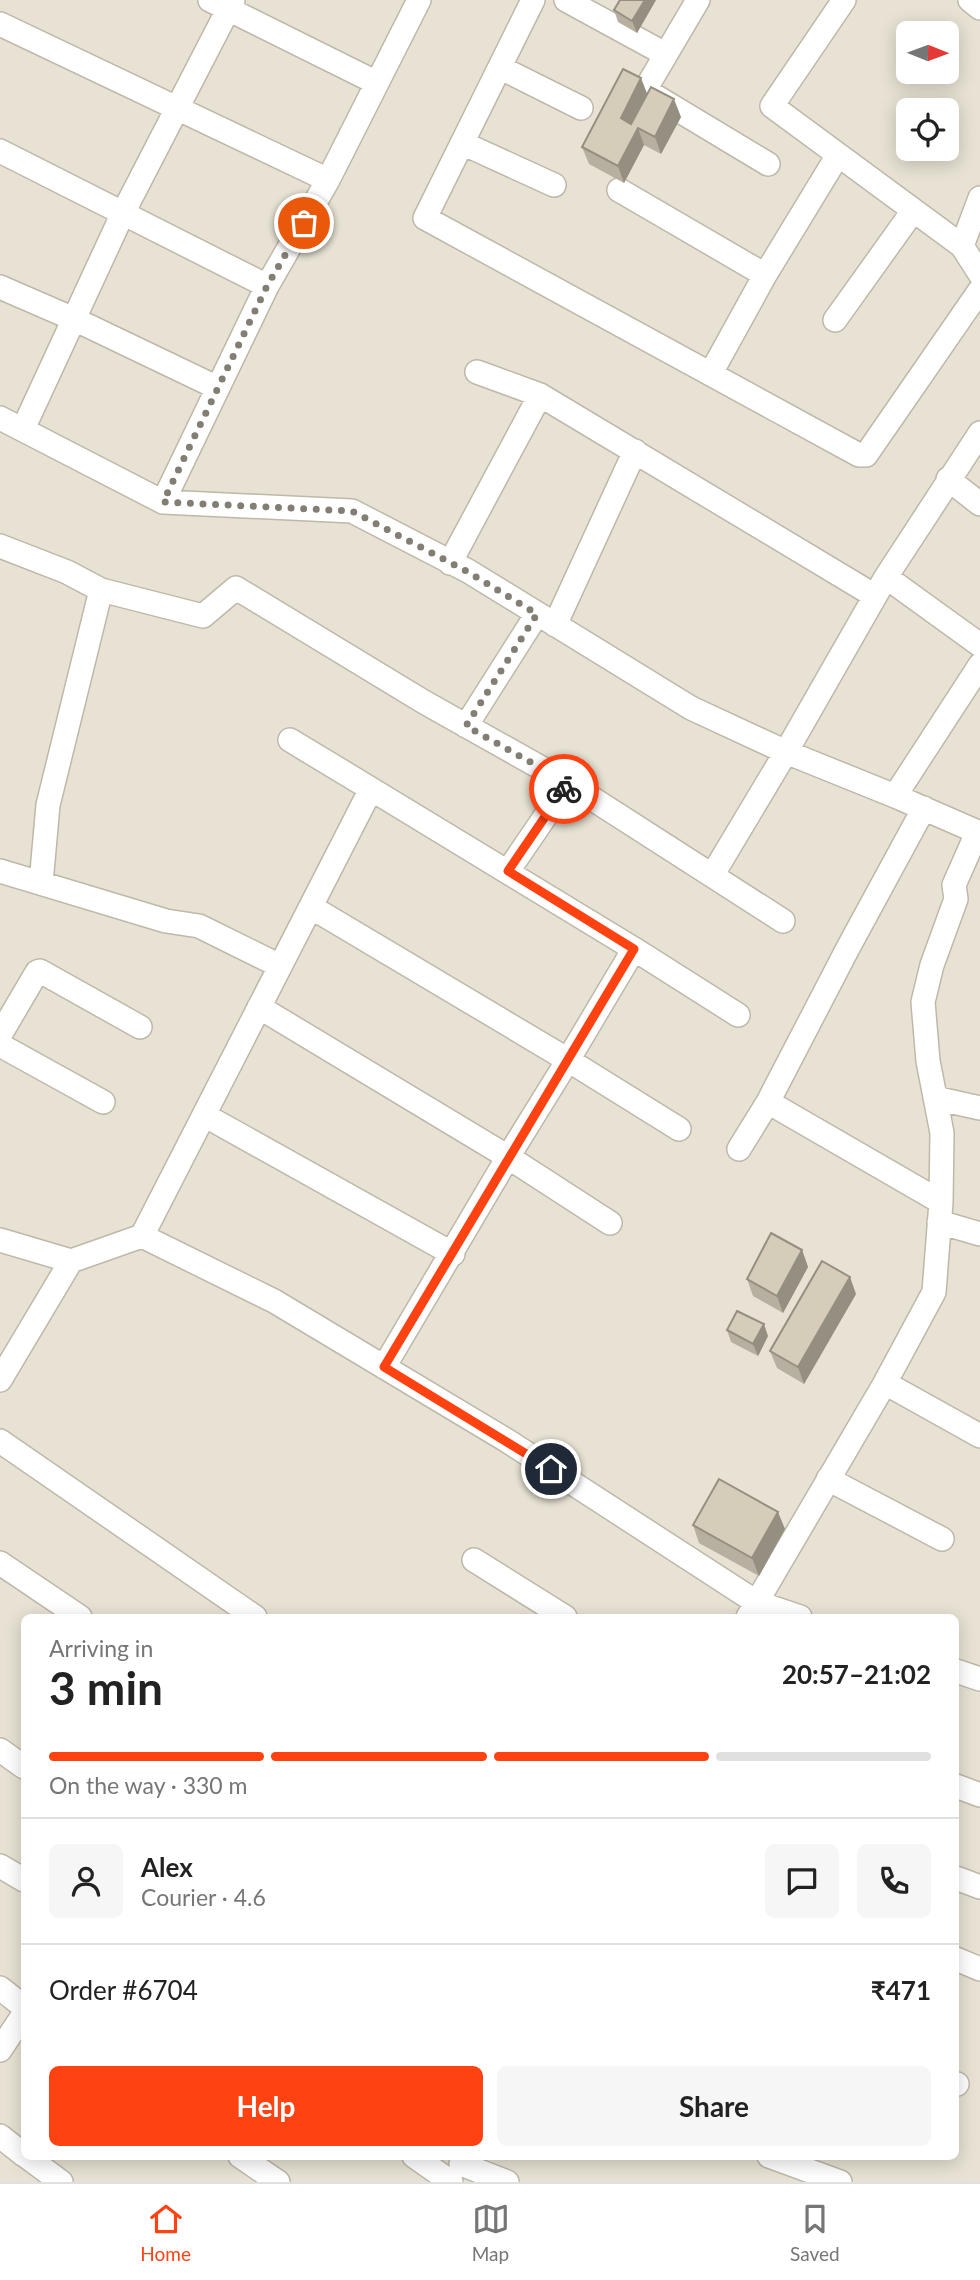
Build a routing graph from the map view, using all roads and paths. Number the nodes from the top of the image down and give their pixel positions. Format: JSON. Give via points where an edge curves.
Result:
{"nodes":[{"id":1,"x":419,"y":0,"type":"edge"},
{"id":2,"x":533,"y":0,"type":"edge"},
{"id":3,"x":566,"y":0,"type":"edge"},
{"id":4,"x":698,"y":0,"type":"edge"},
{"id":5,"x":844,"y":0,"type":"edge"},
{"id":6,"x":970,"y":0,"type":"edge"},
{"id":7,"x":224,"y":3,"type":"edge"},
{"id":8,"x":980,"y":8,"type":"edge"},
{"id":9,"x":0,"y":24,"type":"edge"},
{"id":10,"x":665,"y":54,"type":"junction"},
{"id":11,"x":501,"y":68,"type":"junction"},
{"id":12,"x":377,"y":83,"type":"junction"},
{"id":13,"x":581,"y":108,"type":"dead end"},
{"id":14,"x":177,"y":109,"type":"junction"},
{"id":15,"x":462,"y":143,"type":"junction"},
{"id":16,"x":0,"y":151,"type":"edge"},
{"id":17,"x":838,"y":155,"type":"junction"},
{"id":18,"x":768,"y":164,"type":"dead end"},
{"id":19,"x":328,"y":180,"type":"junction"},
{"id":20,"x":554,"y":186,"type":"dead end"},
{"id":21,"x":619,"y":190,"type":"dead end"},
{"id":22,"x":980,"y":198,"type":"edge"},
{"id":23,"x":914,"y":211,"type":"junction"},
{"id":24,"x":123,"y":214,"type":"junction"},
{"id":25,"x":962,"y":246,"type":"junction"},
{"id":26,"x":980,"y":274,"type":"edge"},
{"id":27,"x":765,"y":275,"type":"junction"},
{"id":28,"x":0,"y":286,"type":"edge"},
{"id":29,"x":267,"y":286,"type":"junction"},
{"id":30,"x":980,"y":290,"type":"edge"},
{"id":31,"x":76,"y":320,"type":"junction"},
{"id":32,"x":835,"y":320,"type":"dead end"},
{"id":33,"x":477,"y":372,"type":"dead end"},
{"id":34,"x":711,"y":373,"type":"junction"},
{"id":35,"x":218,"y":388,"type":"junction"},
{"id":36,"x":540,"y":395,"type":"junction"},
{"id":37,"x":0,"y":418,"type":"edge"},
{"id":38,"x":23,"y":429,"type":"junction"},
{"id":39,"x":980,"y":433,"type":"edge"},
{"id":40,"x":635,"y":452,"type":"junction"},
{"id":41,"x":948,"y":479,"type":"junction"},
{"id":42,"x":163,"y":502,"type":"junction"},
{"id":43,"x":980,"y":503,"type":"edge"},
{"id":44,"x":0,"y":546,"type":"edge"},
{"id":45,"x":450,"y":563,"type":"junction"},
{"id":46,"x":880,"y":586,"type":"junction"},
{"id":47,"x":101,"y":590,"type":"junction"},
{"id":48,"x":546,"y":619,"type":"junction"},
{"id":49,"x":980,"y":645,"type":"edge"},
{"id":50,"x":980,"y":665,"type":"edge"},
{"id":51,"x":466,"y":726,"type":"junction"},
{"id":52,"x":290,"y":740,"type":"dead end"},
{"id":53,"x":786,"y":752,"type":"junction"},
{"id":54,"x":568,"y":783,"type":"junction"},
{"id":55,"x":371,"y":789,"type":"junction"},
{"id":56,"x":895,"y":796,"type":"junction"},
{"id":57,"x":924,"y":808,"type":"junction"},
{"id":58,"x":980,"y":833,"type":"edge"},
{"id":59,"x":980,"y":841,"type":"edge"},
{"id":60,"x":0,"y":871,"type":"edge"},
{"id":61,"x":508,"y":871,"type":"junction"},
{"id":62,"x":713,"y":874,"type":"junction"},
{"id":63,"x":41,"y":883,"type":"junction"},
{"id":64,"x":311,"y":906,"type":"junction"},
{"id":65,"x":783,"y":921,"type":"dead end"},
{"id":66,"x":634,"y":949,"type":"junction"},
{"id":67,"x":280,"y":966,"type":"junction"},
{"id":68,"x":259,"y":1007,"type":"junction"},
{"id":69,"x":737,"y":1015,"type":"dead end"},
{"id":70,"x":140,"y":1027,"type":"dead end"},
{"id":71,"x":0,"y":1035,"type":"edge"},
{"id":72,"x":0,"y":1045,"type":"edge"},
{"id":73,"x":568,"y":1060,"type":"junction"},
{"id":74,"x":935,"y":1098,"type":"junction"},
{"id":75,"x":103,"y":1102,"type":"dead end"},
{"id":76,"x":768,"y":1102,"type":"junction"},
{"id":77,"x":980,"y":1108,"type":"edge"},
{"id":78,"x":204,"y":1115,"type":"junction"},
{"id":79,"x":679,"y":1129,"type":"dead end"},
{"id":80,"x":739,"y":1149,"type":"dead end"},
{"id":81,"x":508,"y":1157,"type":"junction"},
{"id":82,"x":940,"y":1212,"type":"junction"},
{"id":83,"x":610,"y":1223,"type":"dead end"},
{"id":84,"x":980,"y":1234,"type":"edge"},
{"id":85,"x":142,"y":1236,"type":"junction"},
{"id":86,"x":0,"y":1240,"type":"edge"},
{"id":87,"x":453,"y":1254,"type":"junction"},
{"id":88,"x":71,"y":1261,"type":"junction"},
{"id":89,"x":384,"y":1367,"type":"junction"},
{"id":90,"x":0,"y":1380,"type":"edge"},
{"id":91,"x":885,"y":1383,"type":"junction"},
{"id":92,"x":980,"y":1436,"type":"edge"},
{"id":93,"x":0,"y":1441,"type":"edge"},
{"id":94,"x":828,"y":1479,"type":"junction"},
{"id":95,"x":942,"y":1539,"type":"dead end"},
{"id":96,"x":474,"y":1560,"type":"dead end"},
{"id":97,"x":0,"y":1563,"type":"edge"},
{"id":98,"x":752,"y":1609,"type":"edge"},
{"id":99,"x":76,"y":1614,"type":"edge"},
{"id":100,"x":251,"y":1614,"type":"edge"},
{"id":101,"x":560,"y":1614,"type":"edge"},
{"id":102,"x":782,"y":1614,"type":"edge"},
{"id":103,"x":959,"y":1672,"type":"edge"},
{"id":104,"x":980,"y":1679,"type":"edge"},
{"id":105,"x":0,"y":1750,"type":"edge"},
{"id":106,"x":21,"y":1765,"type":"edge"},
{"id":107,"x":959,"y":1787,"type":"edge"},
{"id":108,"x":980,"y":1796,"type":"edge"},
{"id":109,"x":0,"y":1866,"type":"edge"},
{"id":110,"x":21,"y":1878,"type":"edge"},
{"id":111,"x":959,"y":1879,"type":"edge"},
{"id":112,"x":980,"y":1887,"type":"edge"},
{"id":113,"x":959,"y":1960,"type":"edge"},
{"id":114,"x":980,"y":1969,"type":"edge"},
{"id":115,"x":0,"y":1988,"type":"edge"},
{"id":116,"x":21,"y":2005,"type":"edge"},
{"id":117,"x":21,"y":2018,"type":"edge"},
{"id":118,"x":0,"y":2050,"type":"edge"},
{"id":119,"x":0,"y":2136,"type":"edge"},
{"id":120,"x":21,"y":2152,"type":"edge"},
{"id":121,"x":32,"y":2160,"type":"edge"},
{"id":122,"x":246,"y":2160,"type":"edge"},
{"id":123,"x":426,"y":2160,"type":"edge"},
{"id":124,"x":773,"y":2160,"type":"edge"},
{"id":125,"x":458,"y":2171,"type":"edge"},
{"id":126,"x":789,"y":2174,"type":"edge"},
{"id":127,"x":61,"y":2182,"type":"edge"},
{"id":128,"x":278,"y":2182,"type":"edge"},
{"id":129,"x":507,"y":2182,"type":"edge"},
{"id":130,"x":840,"y":2182,"type":"edge"}],
"edges":[{"from":1,"to":12,"type":"street"},
{"from":2,"to":11,"type":"street"},
{"from":3,"to":10,"type":"street"},
{"from":4,"to":10,"type":"street"},
{"from":5,"to":17,"type":"street","via":[[772,106]]},
{"from":6,"to":8,"type":"street"},
{"from":7,"to":12,"type":"street"},
{"from":7,"to":14,"type":"street"},
{"from":9,"to":14,"type":"street"},
{"from":10,"to":18,"type":"street","via":[[645,90]]},
{"from":11,"to":13,"type":"street"},
{"from":11,"to":15,"type":"street"},
{"from":12,"to":19,"type":"street"},
{"from":14,"to":19,"type":"street"},
{"from":14,"to":24,"type":"street"},
{"from":15,"to":20,"type":"street"},
{"from":15,"to":34,"type":"street","via":[[425,218]]},
{"from":16,"to":24,"type":"street"},
{"from":17,"to":23,"type":"street"},
{"from":17,"to":27,"type":"street"},
{"from":19,"to":29,"type":"street"},
{"from":21,"to":27,"type":"street"},
{"from":22,"to":25,"type":"street"},
{"from":23,"to":25,"type":"street"},
{"from":23,"to":32,"type":"street"},
{"from":24,"to":29,"type":"street"},
{"from":24,"to":31,"type":"street"},
{"from":25,"to":26,"type":"street"},
{"from":27,"to":34,"type":"street"},
{"from":28,"to":31,"type":"street"},
{"from":29,"to":35,"type":"street"},
{"from":30,"to":34,"type":"street","via":[[866,455]]},
{"from":31,"to":35,"type":"street"},
{"from":31,"to":38,"type":"street"},
{"from":33,"to":36,"type":"street"},
{"from":35,"to":42,"type":"street"},
{"from":36,"to":40,"type":"street"},
{"from":36,"to":45,"type":"street"},
{"from":37,"to":38,"type":"street"},
{"from":38,"to":42,"type":"street"},
{"from":39,"to":41,"type":"street"},
{"from":40,"to":46,"type":"street"},
{"from":40,"to":48,"type":"street"},
{"from":41,"to":43,"type":"street"},
{"from":41,"to":46,"type":"street"},
{"from":42,"to":45,"type":"street","via":[[352,511]]},
{"from":44,"to":47,"type":"street"},
{"from":45,"to":48,"type":"street"},
{"from":46,"to":49,"type":"street"},
{"from":46,"to":53,"type":"street"},
{"from":47,"to":51,"type":"street","via":[[203,616],[236,588]]},
{"from":47,"to":63,"type":"street","via":[[48,805]]},
{"from":48,"to":51,"type":"street"},
{"from":48,"to":53,"type":"street","via":[[691,708]]},
{"from":50,"to":56,"type":"street"},
{"from":51,"to":54,"type":"street"},
{"from":52,"to":55,"type":"street"},
{"from":53,"to":56,"type":"street"},
{"from":53,"to":62,"type":"street"},
{"from":54,"to":61,"type":"street"},
{"from":54,"to":62,"type":"street"},
{"from":55,"to":61,"type":"street"},
{"from":55,"to":64,"type":"street"},
{"from":56,"to":57,"type":"street"},
{"from":57,"to":58,"type":"street"},
{"from":57,"to":76,"type":"street"},
{"from":59,"to":74,"type":"street","via":[[973,842],[954,885],[956,899],[923,1002]]},
{"from":60,"to":63,"type":"street"},
{"from":61,"to":66,"type":"street"},
{"from":62,"to":65,"type":"street"},
{"from":63,"to":67,"type":"street","via":[[166,921],[200,926]]},
{"from":64,"to":67,"type":"street"},
{"from":64,"to":73,"type":"street"},
{"from":66,"to":69,"type":"street"},
{"from":66,"to":73,"type":"street"},
{"from":67,"to":68,"type":"street"},
{"from":68,"to":78,"type":"street"},
{"from":68,"to":81,"type":"street"},
{"from":70,"to":71,"type":"street","via":[[40,971]]},
{"from":72,"to":75,"type":"street"},
{"from":73,"to":79,"type":"street"},
{"from":73,"to":81,"type":"street"},
{"from":74,"to":77,"type":"street"},
{"from":74,"to":82,"type":"street","via":[[942,1133]]},
{"from":76,"to":80,"type":"street"},
{"from":76,"to":82,"type":"street"},
{"from":78,"to":85,"type":"street"},
{"from":78,"to":87,"type":"street"},
{"from":81,"to":83,"type":"street"},
{"from":81,"to":87,"type":"street"},
{"from":82,"to":84,"type":"street"},
{"from":82,"to":91,"type":"street","via":[[934,1292]]},
{"from":85,"to":88,"type":"street"},
{"from":85,"to":89,"type":"street","via":[[274,1301]]},
{"from":86,"to":88,"type":"street"},
{"from":87,"to":89,"type":"street"},
{"from":88,"to":90,"type":"street"},
{"from":89,"to":98,"type":"street","via":[[506,1440]]},
{"from":91,"to":92,"type":"street"},
{"from":91,"to":94,"type":"street"},
{"from":93,"to":100,"type":"street"},
{"from":94,"to":95,"type":"street"},
{"from":94,"to":98,"type":"street"},
{"from":96,"to":101,"type":"street"},
{"from":97,"to":99,"type":"street"},
{"from":98,"to":102,"type":"street"},
{"from":103,"to":104,"type":"street"},
{"from":105,"to":106,"type":"street"},
{"from":107,"to":108,"type":"street"},
{"from":109,"to":110,"type":"street"},
{"from":111,"to":112,"type":"street"},
{"from":113,"to":114,"type":"street"},
{"from":115,"to":116,"type":"street"},
{"from":117,"to":118,"type":"street"},
{"from":119,"to":120,"type":"street"},
{"from":121,"to":127,"type":"street"},
{"from":122,"to":128,"type":"street"},
{"from":123,"to":125,"type":"street"},
{"from":124,"to":126,"type":"street"},
{"from":125,"to":129,"type":"street"},
{"from":126,"to":130,"type":"street"}]}
